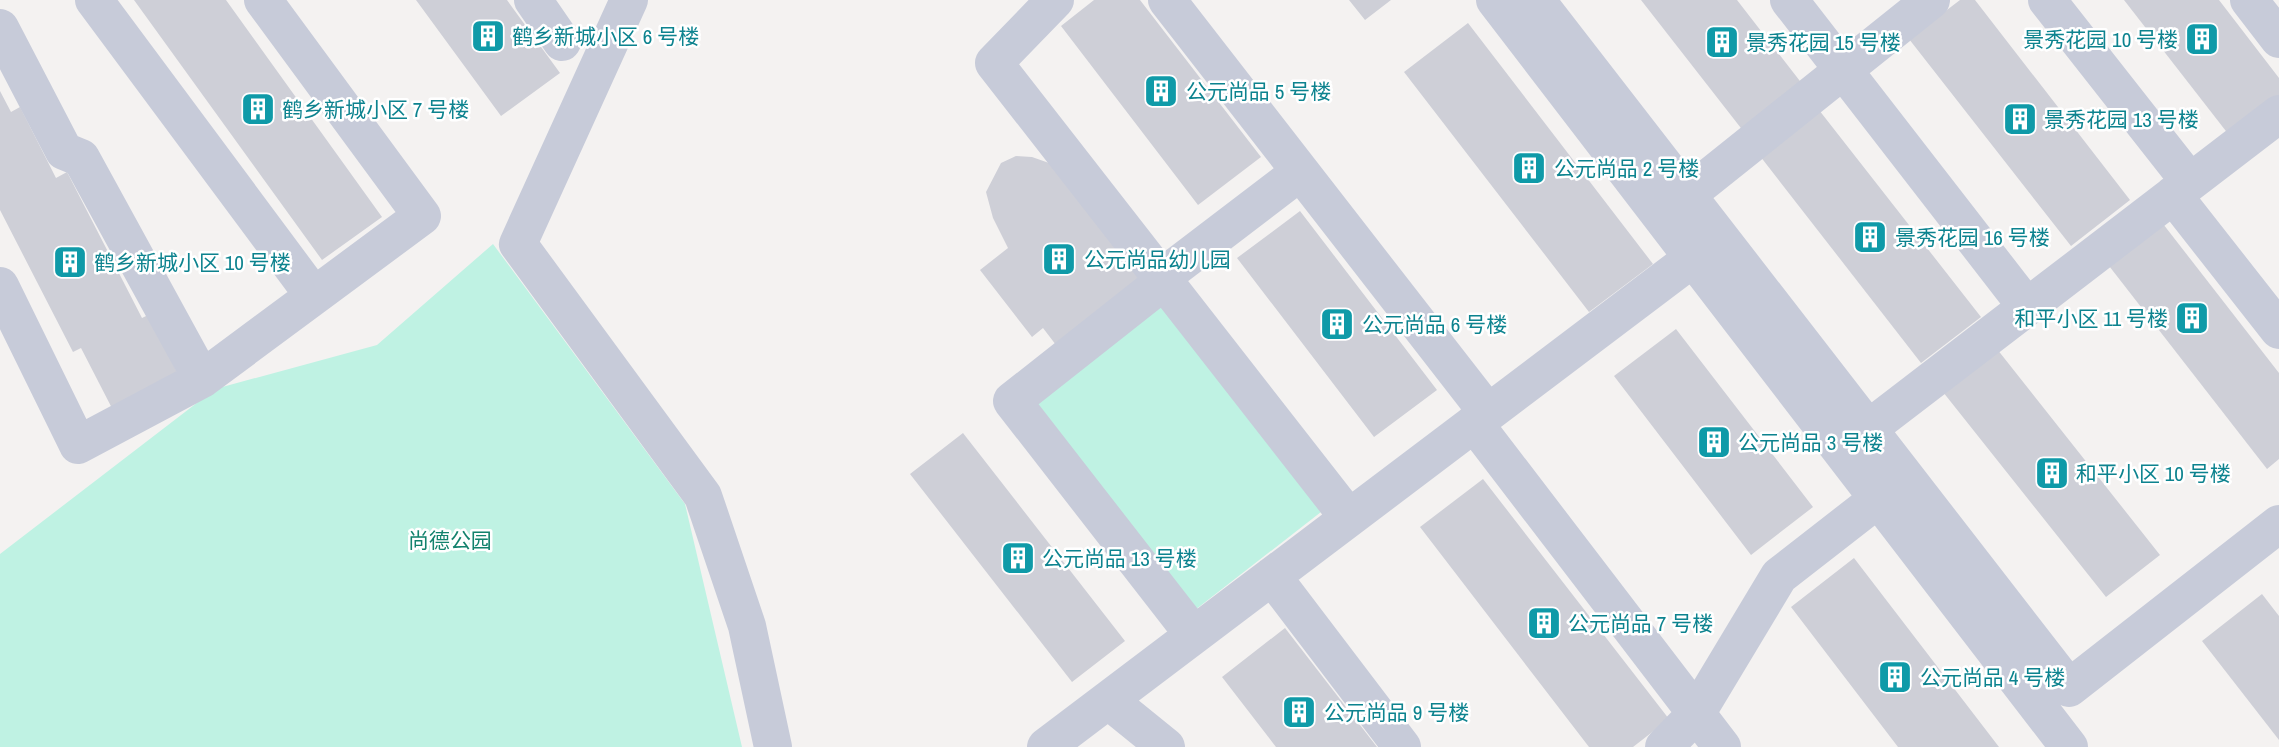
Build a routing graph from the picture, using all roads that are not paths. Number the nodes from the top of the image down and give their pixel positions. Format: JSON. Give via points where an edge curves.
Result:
{"nodes":[{"id":1,"x":93,"y":0,"type":"edge"},
{"id":2,"x":262,"y":0,"type":"edge"},
{"id":3,"x":533,"y":0,"type":"edge"},
{"id":4,"x":629,"y":0,"type":"edge"},
{"id":5,"x":1055,"y":0,"type":"edge"},
{"id":6,"x":1167,"y":0,"type":"edge"},
{"id":7,"x":1494,"y":0,"type":"edge"},
{"id":8,"x":1536,"y":0,"type":"edge"},
{"id":9,"x":1789,"y":0,"type":"edge"},
{"id":10,"x":1931,"y":0,"type":"edge"},
{"id":11,"x":2047,"y":0,"type":"edge"},
{"id":12,"x":2249,"y":0,"type":"edge"},
{"id":13,"x":0,"y":27,"type":"edge"},
{"id":14,"x":2279,"y":39,"type":"edge"},
{"id":15,"x":562,"y":41,"type":"dead end"},
{"id":16,"x":1843,"y":70,"type":"junction"},
{"id":17,"x":2279,"y":114,"type":"edge"},
{"id":18,"x":1300,"y":172,"type":"junction"},
{"id":19,"x":2182,"y":189,"type":"junction"},
{"id":20,"x":1687,"y":195,"type":"junction"},
{"id":21,"x":1693,"y":258,"type":"junction"},
{"id":22,"x":1162,"y":280,"type":"junction"},
{"id":23,"x":0,"y":286,"type":"edge"},
{"id":24,"x":314,"y":296,"type":"junction"},
{"id":25,"x":2027,"y":307,"type":"junction"},
{"id":26,"x":2279,"y":330,"type":"edge"},
{"id":27,"x":202,"y":379,"type":"junction"},
{"id":28,"x":1481,"y":418,"type":"junction"},
{"id":29,"x":1868,"y":429,"type":"junction"},
{"id":30,"x":1878,"y":499,"type":"junction"},
{"id":31,"x":1349,"y":518,"type":"junction"},
{"id":32,"x":2279,"y":524,"type":"edge"},
{"id":33,"x":1272,"y":576,"type":"junction"},
{"id":34,"x":1195,"y":635,"type":"junction"},
{"id":35,"x":1108,"y":700,"type":"junction"},
{"id":36,"x":1696,"y":714,"type":"junction"},
{"id":37,"x":1049,"y":746,"type":"edge"},
{"id":38,"x":772,"y":747,"type":"edge"},
{"id":39,"x":1166,"y":747,"type":"edge"},
{"id":40,"x":1402,"y":747,"type":"edge"},
{"id":41,"x":1664,"y":747,"type":"edge"},
{"id":42,"x":1722,"y":747,"type":"edge"},
{"id":43,"x":2068,"y":747,"type":"edge"}],
"edges":[{"from":1,"to":24,"type":"street"},
{"from":2,"to":24,"type":"street","via":[[422,216]]},
{"from":3,"to":15,"type":"street"},
{"from":4,"to":38,"type":"street","via":[[518,244],[703,496],[747,626]]},
{"from":5,"to":22,"type":"street","via":[[995,63]]},
{"from":6,"to":18,"type":"street"},
{"from":7,"to":21,"type":"street"},
{"from":8,"to":20,"type":"street"},
{"from":9,"to":16,"type":"street"},
{"from":10,"to":16,"type":"street"},
{"from":11,"to":19,"type":"street"},
{"from":12,"to":14,"type":"street"},
{"from":13,"to":27,"type":"street","via":[[64,151],[81,158]]},
{"from":16,"to":20,"type":"street"},
{"from":16,"to":25,"type":"street"},
{"from":17,"to":19,"type":"street"},
{"from":18,"to":22,"type":"street"},
{"from":18,"to":28,"type":"street"},
{"from":19,"to":25,"type":"street"},
{"from":19,"to":26,"type":"street"},
{"from":20,"to":29,"type":"street"},
{"from":21,"to":28,"type":"street"},
{"from":21,"to":30,"type":"street"},
{"from":22,"to":31,"type":"street"},
{"from":22,"to":34,"type":"street","via":[[1012,401]]},
{"from":23,"to":27,"type":"street","via":[[78,445]]},
{"from":24,"to":27,"type":"street"},
{"from":25,"to":29,"type":"street"},
{"from":28,"to":31,"type":"street"},
{"from":28,"to":36,"type":"street"},
{"from":29,"to":32,"type":"street","via":[[2069,688]]},
{"from":30,"to":36,"type":"street","via":[[1779,576]]},
{"from":30,"to":43,"type":"street"},
{"from":31,"to":33,"type":"street"},
{"from":33,"to":34,"type":"street"},
{"from":33,"to":40,"type":"street"},
{"from":34,"to":35,"type":"street"},
{"from":35,"to":37,"type":"street"},
{"from":35,"to":39,"type":"street"},
{"from":36,"to":41,"type":"street"},
{"from":36,"to":42,"type":"street"}]}
